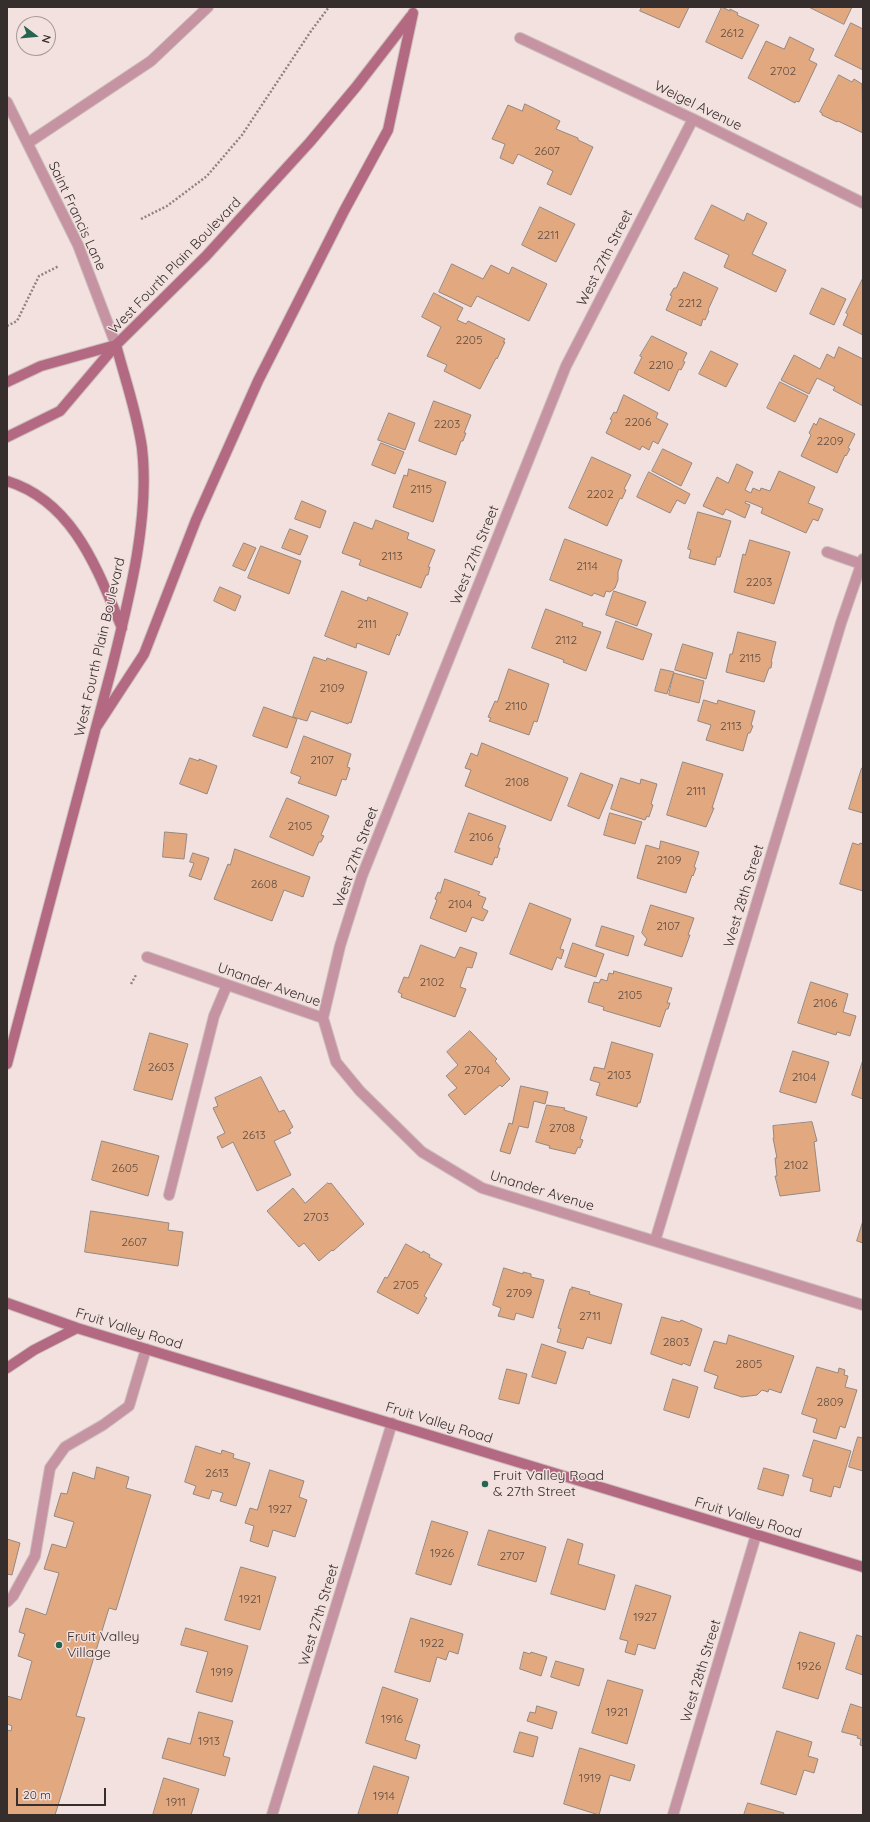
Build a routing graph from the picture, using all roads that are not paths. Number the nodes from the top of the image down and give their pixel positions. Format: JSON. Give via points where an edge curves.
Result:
{"nodes":[{"id":1,"x":208,"y":7,"type":"edge"},
{"id":2,"x":415,"y":10,"type":"edge"},
{"id":3,"x":520,"y":38,"type":"dead end"},
{"id":4,"x":7,"y":102,"type":"edge"},
{"id":5,"x":693,"y":119,"type":"junction"},
{"id":6,"x":28,"y":143,"type":"junction"},
{"id":7,"x":863,"y":203,"type":"edge"},
{"id":8,"x":116,"y":345,"type":"junction"},
{"id":9,"x":7,"y":382,"type":"edge"},
{"id":10,"x":7,"y":437,"type":"edge"},
{"id":11,"x":7,"y":481,"type":"edge"},
{"id":12,"x":827,"y":552,"type":"dead end"},
{"id":13,"x":862,"y":562,"type":"edge"},
{"id":14,"x":122,"y":628,"type":"junction"},
{"id":15,"x":97,"y":726,"type":"junction"},
{"id":16,"x":147,"y":957,"type":"dead end"},
{"id":17,"x":227,"y":985,"type":"junction"},
{"id":18,"x":324,"y":1018,"type":"junction"},
{"id":19,"x":7,"y":1064,"type":"edge"},
{"id":20,"x":169,"y":1195,"type":"dead end"},
{"id":21,"x":655,"y":1241,"type":"junction"},
{"id":22,"x":7,"y":1303,"type":"edge"},
{"id":23,"x":863,"y":1305,"type":"edge"},
{"id":24,"x":77,"y":1328,"type":"junction"},
{"id":25,"x":146,"y":1349,"type":"junction"},
{"id":26,"x":7,"y":1368,"type":"edge"},
{"id":27,"x":392,"y":1423,"type":"junction"},
{"id":28,"x":756,"y":1535,"type":"junction"},
{"id":29,"x":863,"y":1568,"type":"edge"},
{"id":30,"x":7,"y":1602,"type":"edge"},
{"id":31,"x":272,"y":1815,"type":"edge"},
{"id":32,"x":673,"y":1815,"type":"edge"}],
"edges":[{"from":1,"to":6,"type":"street","via":[[151,61]]},
{"from":2,"to":8,"type":"main road","name":"West Fourth Plain Boulevard","via":[[356,87],[263,195]]},
{"from":2,"to":15,"type":"main road","via":[[388,130],[284,328],[233,436],[196,520],[144,654]]},
{"from":3,"to":5,"type":"street","name":"Weigel Avenue"},
{"from":4,"to":6,"type":"street","name":"Saint Francis Lane"},
{"from":5,"to":7,"type":"street","name":"Weigel Avenue"},
{"from":5,"to":18,"type":"street","name":"West 27th Street","via":[[566,366],[362,876],[340,946]]},
{"from":6,"to":8,"type":"street","name":"Saint Francis Lane","via":[[78,245]]},
{"from":8,"to":9,"type":"main road","via":[[41,366]]},
{"from":8,"to":10,"type":"main road","via":[[60,411]]},
{"from":8,"to":14,"type":"main road","name":"West Fourth Plain Boulevard","via":[[142,448],[143,481],[137,552]]},
{"from":11,"to":14,"type":"main road","via":[[42,498],[68,521],[94,562]]},
{"from":12,"to":13,"type":"street"},
{"from":13,"to":21,"type":"street","name":"West 28th Street","via":[[841,623]]},
{"from":14,"to":15,"type":"main road","name":"West Fourth Plain Boulevard"},
{"from":15,"to":19,"type":"main road","name":"West Fourth Plain Boulevard"},
{"from":16,"to":17,"type":"street","name":"Unander Avenue"},
{"from":17,"to":18,"type":"street","name":"Unander Avenue"},
{"from":17,"to":20,"type":"street","via":[[214,1016]]},
{"from":18,"to":21,"type":"street","name":"Unander Avenue","via":[[336,1062],[360,1091],[422,1152],[482,1188]]},
{"from":21,"to":23,"type":"street","name":"Unander Avenue"},
{"from":22,"to":24,"type":"main road","name":"Fruit Valley Road"},
{"from":24,"to":25,"type":"main road","name":"Fruit Valley Road"},
{"from":24,"to":26,"type":"main road","via":[[34,1350]]},
{"from":25,"to":27,"type":"main road","name":"Fruit Valley Road"},
{"from":25,"to":30,"type":"street","via":[[129,1406],[65,1447],[50,1468],[35,1556],[13,1596]]},
{"from":27,"to":28,"type":"main road","name":"Fruit Valley Road"},
{"from":27,"to":31,"type":"street","name":"West 27th Street"},
{"from":28,"to":29,"type":"main road","name":"Fruit Valley Road"},
{"from":28,"to":32,"type":"street","name":"West 28th Street"}]}
